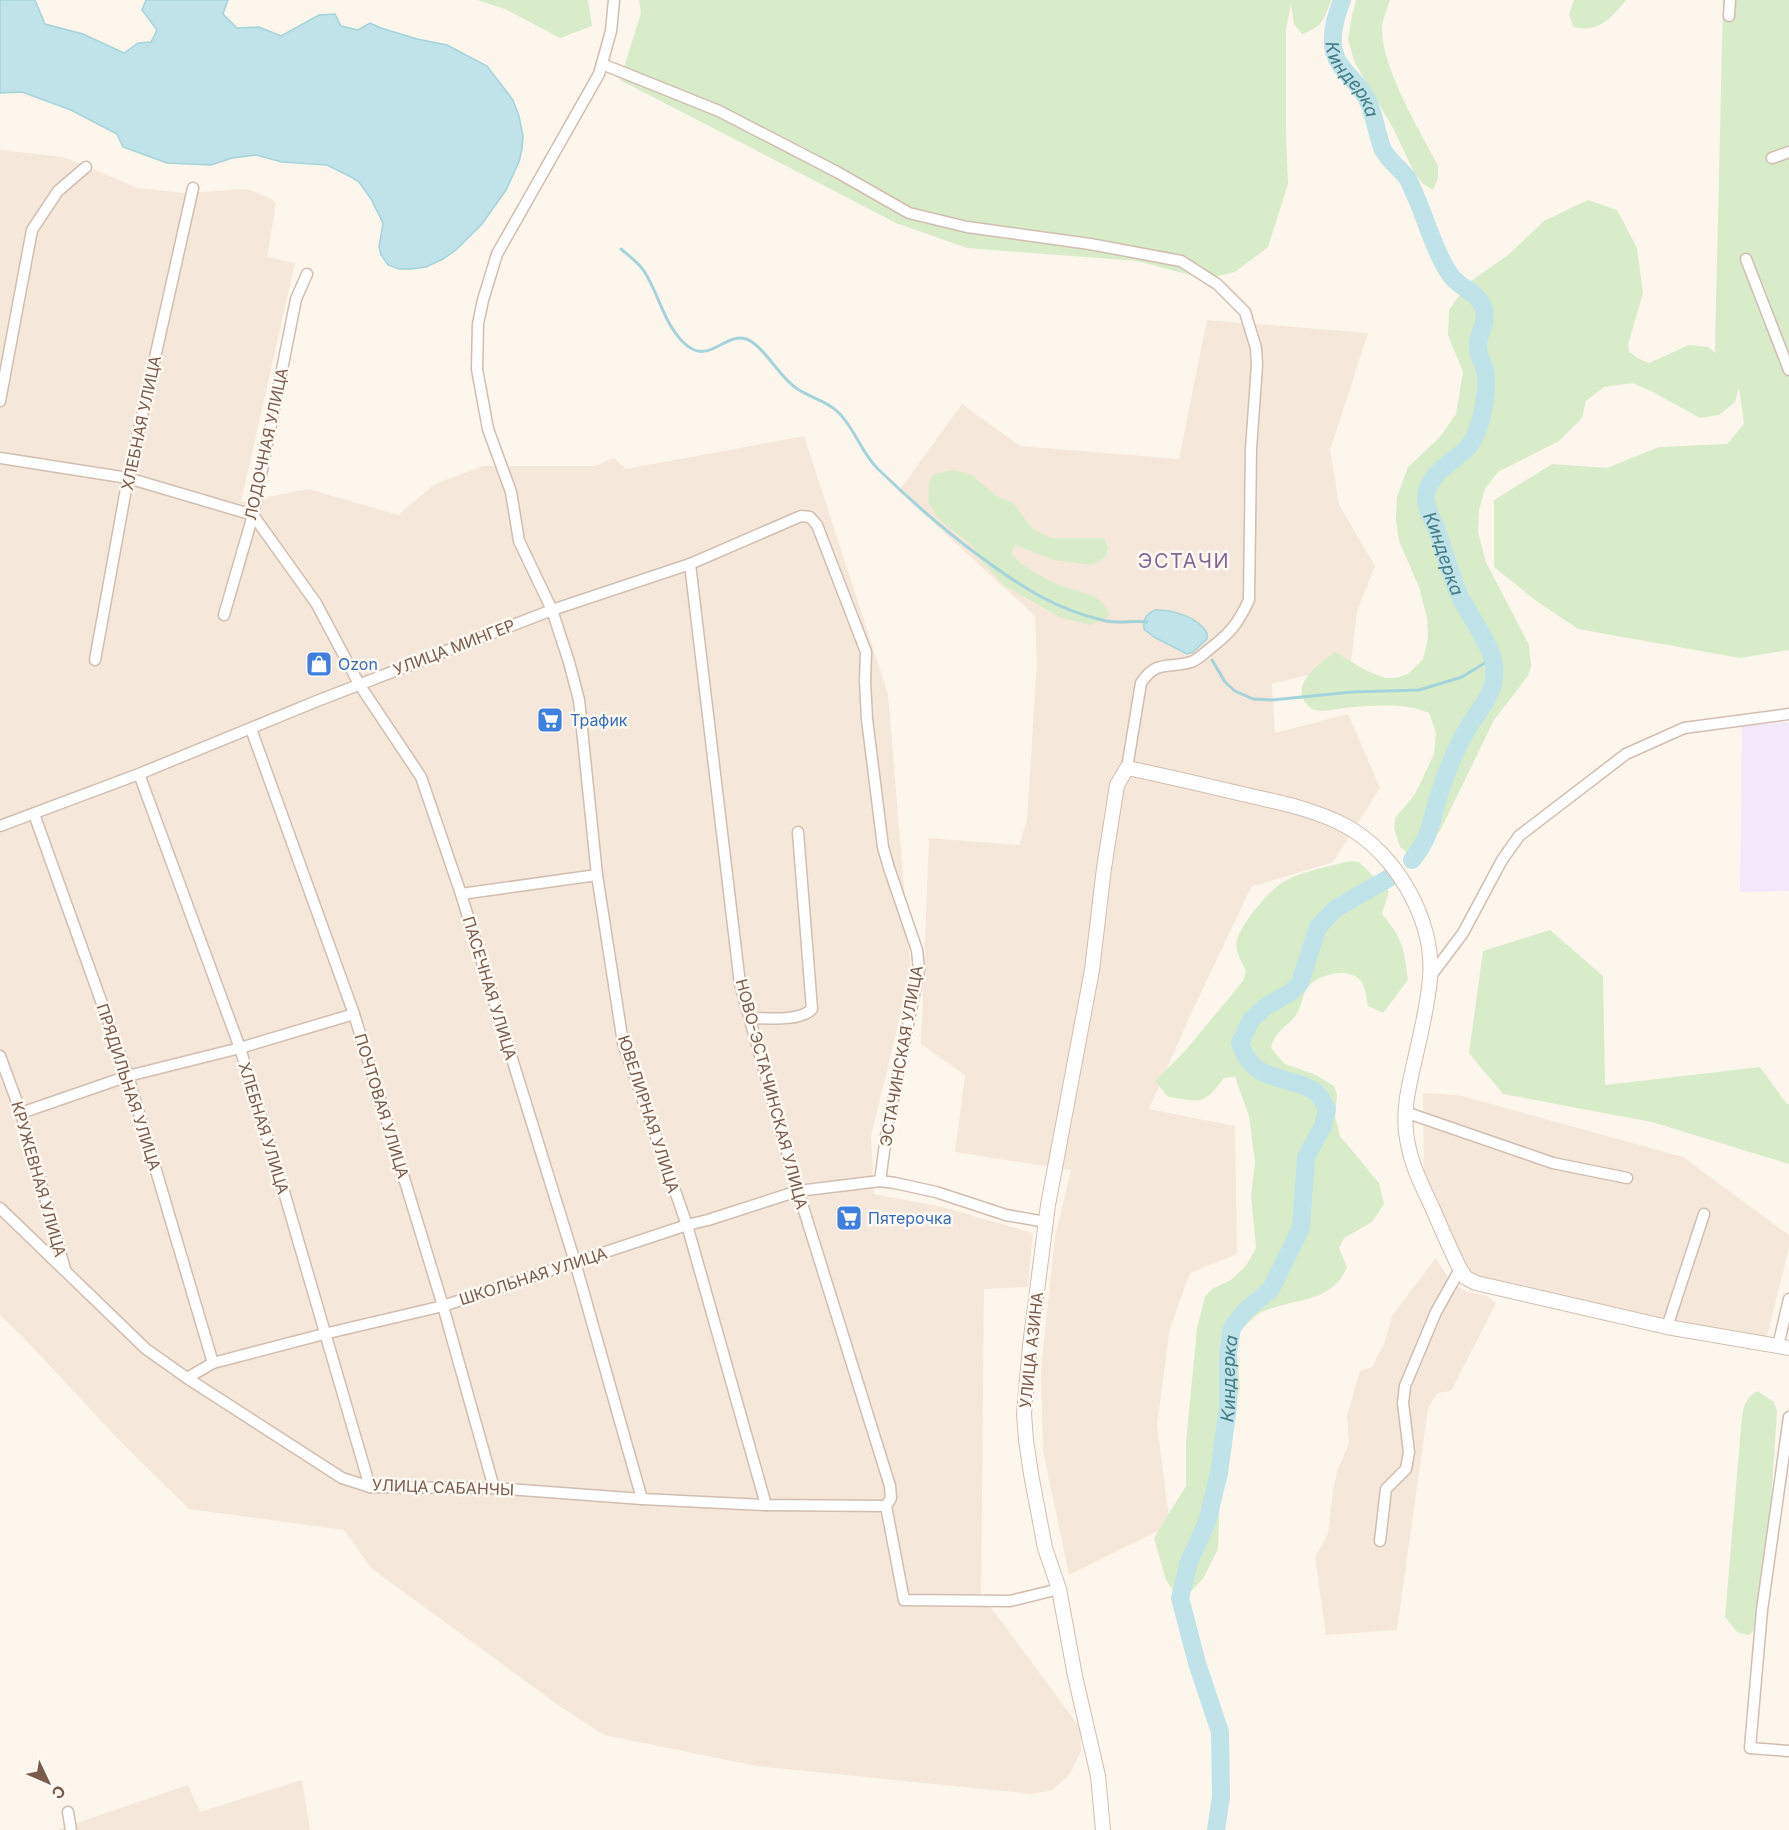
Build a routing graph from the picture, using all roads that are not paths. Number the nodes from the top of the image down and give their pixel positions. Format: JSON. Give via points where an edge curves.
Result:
{"nodes":[{"id":1,"x":614,"y":0,"type":"edge"},
{"id":2,"x":1730,"y":0,"type":"edge"},
{"id":3,"x":1729,"y":16,"type":"dead end"},
{"id":4,"x":602,"y":63,"type":"junction"},
{"id":5,"x":1789,"y":152,"type":"edge"},
{"id":6,"x":1772,"y":158,"type":"dead end"},
{"id":7,"x":86,"y":167,"type":"dead end"},
{"id":8,"x":193,"y":188,"type":"dead end"},
{"id":9,"x":1746,"y":259,"type":"dead end"},
{"id":10,"x":307,"y":274,"type":"dead end"},
{"id":11,"x":1789,"y":370,"type":"edge"},
{"id":12,"x":0,"y":401,"type":"edge"},
{"id":13,"x":0,"y":458,"type":"edge"},
{"id":14,"x":128,"y":478,"type":"junction"},
{"id":15,"x":253,"y":515,"type":"junction"},
{"id":16,"x":810,"y":517,"type":"joint"},
{"id":17,"x":690,"y":564,"type":"junction"},
{"id":18,"x":552,"y":609,"type":"junction"},
{"id":19,"x":224,"y":615,"type":"dead end"},
{"id":20,"x":95,"y":660,"type":"dead end"},
{"id":21,"x":359,"y":684,"type":"junction"},
{"id":22,"x":1789,"y":714,"type":"edge"},
{"id":23,"x":251,"y":729,"type":"junction"},
{"id":24,"x":1127,"y":768,"type":"junction"},
{"id":25,"x":139,"y":774,"type":"junction"},
{"id":26,"x":34,"y":814,"type":"junction"},
{"id":27,"x":0,"y":826,"type":"edge"},
{"id":28,"x":798,"y":832,"type":"dead end"},
{"id":29,"x":597,"y":875,"type":"junction"},
{"id":30,"x":461,"y":894,"type":"junction"},
{"id":31,"x":1431,"y":976,"type":"junction"},
{"id":32,"x":354,"y":1014,"type":"junction"},
{"id":33,"x":750,"y":1018,"type":"junction"},
{"id":34,"x":240,"y":1048,"type":"junction"},
{"id":35,"x":0,"y":1056,"type":"edge"},
{"id":36,"x":128,"y":1076,"type":"junction"},
{"id":37,"x":1405,"y":1112,"type":"junction"},
{"id":38,"x":21,"y":1113,"type":"junction"},
{"id":39,"x":1627,"y":1178,"type":"dead end"},
{"id":40,"x":880,"y":1181,"type":"junction"},
{"id":41,"x":798,"y":1191,"type":"junction"},
{"id":42,"x":0,"y":1208,"type":"edge"},
{"id":43,"x":1704,"y":1214,"type":"dead end"},
{"id":44,"x":1046,"y":1222,"type":"junction"},
{"id":45,"x":687,"y":1225,"type":"junction"},
{"id":46,"x":574,"y":1262,"type":"junction"},
{"id":47,"x":65,"y":1269,"type":"junction"},
{"id":48,"x":1460,"y":1269,"type":"junction"},
{"id":49,"x":1789,"y":1299,"type":"edge"},
{"id":50,"x":443,"y":1306,"type":"junction"},
{"id":51,"x":1667,"y":1327,"type":"junction"},
{"id":52,"x":324,"y":1334,"type":"junction"},
{"id":53,"x":1784,"y":1347,"type":"edge"},
{"id":54,"x":213,"y":1364,"type":"junction"},
{"id":55,"x":187,"y":1378,"type":"junction"},
{"id":56,"x":1789,"y":1418,"type":"edge"},
{"id":57,"x":370,"y":1487,"type":"junction"},
{"id":58,"x":494,"y":1488,"type":"junction"},
{"id":59,"x":642,"y":1499,"type":"junction"},
{"id":60,"x":766,"y":1504,"type":"junction"},
{"id":61,"x":886,"y":1506,"type":"junction"},
{"id":62,"x":1380,"y":1541,"type":"dead end"},
{"id":63,"x":1059,"y":1589,"type":"junction"},
{"id":64,"x":1789,"y":1751,"type":"edge"},
{"id":65,"x":68,"y":1812,"type":"dead end"},
{"id":66,"x":71,"y":1830,"type":"edge"},
{"id":67,"x":1103,"y":1830,"type":"edge"}],
"edges":[{"from":1,"to":4,"type":"street","name":"ЮВЕЛИРНАЯ УЛИЦА"},
{"from":2,"to":3,"type":"street"},
{"from":4,"to":18,"type":"street","name":"ЮВЕЛИРНАЯ УЛИЦА","via":[[497,254],[478,324],[477,369],[488,429],[512,492],[519,541]]},
{"from":4,"to":24,"type":"street","via":[[719,111],[909,213],[967,227],[1181,261],[1217,284],[1245,312],[1257,365],[1251,448],[1249,600],[1240,620],[1225,637],[1193,661],[1148,672],[1141,683]]},
{"from":5,"to":6,"type":"street"},
{"from":7,"to":12,"type":"street","via":[[58,191],[32,230]]},
{"from":8,"to":14,"type":"street","name":"ХЛЕБНАЯ УЛИЦА"},
{"from":9,"to":11,"type":"street"},
{"from":10,"to":15,"type":"street","name":"ЛОДОЧНАЯ УЛИЦА","via":[[296,299]]},
{"from":13,"to":14,"type":"street"},
{"from":14,"to":15,"type":"street"},
{"from":14,"to":20,"type":"street","name":"ХЛЕБНАЯ УЛИЦА"},
{"from":15,"to":19,"type":"street","name":"ЛОДОЧНАЯ УЛИЦА"},
{"from":15,"to":21,"type":"street","name":"ПАСЕЧНАЯ УЛИЦА","via":[[316,603]]},
{"from":16,"to":17,"type":"street","name":"УЛИЦА МИНГЕР","via":[[801,516]]},
{"from":16,"to":40,"type":"street","name":"ЭСТАЧИНСКАЯ УЛИЦА","via":[[817,525],[866,652],[867,719],[883,847],[917,950],[915,996]]},
{"from":17,"to":18,"type":"street","name":"УЛИЦА МИНГЕР"},
{"from":17,"to":33,"type":"street","name":"НОВО-ЭСТАЧИНСКАЯ УЛИЦА","via":[[740,984]]},
{"from":18,"to":21,"type":"street","name":"УЛИЦА МИНГЕР"},
{"from":18,"to":29,"type":"street","name":"ЮВЕЛИРНАЯ УЛИЦА","via":[[579,700]]},
{"from":21,"to":23,"type":"street","name":"УЛИЦА МИНГЕР"},
{"from":21,"to":30,"type":"street","name":"ПАСЕЧНАЯ УЛИЦА","via":[[421,777]]},
{"from":22,"to":31,"type":"street","via":[[1684,728],[1626,754],[1519,836],[1463,933]]},
{"from":23,"to":25,"type":"street","name":"УЛИЦА МИНГЕР"},
{"from":23,"to":32,"type":"street","name":"ПОЧТОВАЯ УЛИЦА"},
{"from":24,"to":31,"type":"street","via":[[1306,809],[1347,826],[1386,860],[1411,894],[1428,944]]},
{"from":24,"to":44,"type":"street","name":"УЛИЦА АЗИНА","via":[[1117,785],[1080,1044]]},
{"from":25,"to":26,"type":"street","name":"УЛИЦА МИНГЕР"},
{"from":25,"to":34,"type":"street","name":"ХЛЕБНАЯ УЛИЦА"},
{"from":26,"to":27,"type":"street","name":"УЛИЦА МИНГЕР"},
{"from":26,"to":36,"type":"street","name":"ПРЯДИЛЬНАЯ УЛИЦА"},
{"from":28,"to":33,"type":"street","via":[[812,1009],[797,1017]]},
{"from":29,"to":30,"type":"street"},
{"from":29,"to":45,"type":"street","name":"ЮВЕЛИРНАЯ УЛИЦА","via":[[623,1043]]},
{"from":30,"to":46,"type":"street","name":"ПАСЕЧНАЯ УЛИЦА"},
{"from":31,"to":37,"type":"street"},
{"from":32,"to":34,"type":"street"},
{"from":32,"to":50,"type":"street","name":"ПОЧТОВАЯ УЛИЦА"},
{"from":33,"to":41,"type":"street","name":"НОВО-ЭСТАЧИНСКАЯ УЛИЦА"},
{"from":34,"to":36,"type":"street"},
{"from":34,"to":52,"type":"street","name":"ХЛЕБНАЯ УЛИЦА"},
{"from":35,"to":38,"type":"street","name":"КРУЖЕВНАЯ УЛИЦА"},
{"from":36,"to":38,"type":"street"},
{"from":36,"to":54,"type":"street","name":"ПРЯДИЛЬНАЯ УЛИЦА"},
{"from":37,"to":39,"type":"street","via":[[1552,1162]]},
{"from":37,"to":48,"type":"street","via":[[1406,1137],[1415,1173]]},
{"from":38,"to":47,"type":"street","name":"КРУЖЕВНАЯ УЛИЦА"},
{"from":40,"to":41,"type":"street","name":"ШКОЛЬНАЯ УЛИЦА"},
{"from":40,"to":44,"type":"street","name":"ШКОЛЬНАЯ УЛИЦА"},
{"from":41,"to":45,"type":"street","name":"ШКОЛЬНАЯ УЛИЦА"},
{"from":41,"to":61,"type":"street","name":"НОВО-ЭСТАЧИНСКАЯ УЛИЦА","via":[[890,1486],[891,1498]]},
{"from":42,"to":47,"type":"street","name":"УЛИЦА САБАНЧЫ"},
{"from":43,"to":51,"type":"street"},
{"from":44,"to":63,"type":"street","name":"УЛИЦА АЗИНА","via":[[1024,1414],[1045,1548]]},
{"from":45,"to":46,"type":"street","name":"ШКОЛЬНАЯ УЛИЦА"},
{"from":45,"to":60,"type":"street","name":"ЮВЕЛИРНАЯ УЛИЦА"},
{"from":46,"to":50,"type":"street","name":"ШКОЛЬНАЯ УЛИЦА"},
{"from":46,"to":59,"type":"street","name":"ПАСЕЧНАЯ УЛИЦА"},
{"from":47,"to":55,"type":"street","name":"УЛИЦА САБАНЧЫ","via":[[146,1349]]},
{"from":48,"to":51,"type":"street","via":[[1476,1283]]},
{"from":48,"to":62,"type":"street","via":[[1436,1312],[1405,1386],[1403,1403],[1409,1452],[1406,1469],[1386,1489]]},
{"from":49,"to":53,"type":"street"},
{"from":50,"to":52,"type":"street","name":"ШКОЛЬНАЯ УЛИЦА"},
{"from":50,"to":58,"type":"street","name":"ПОЧТОВАЯ УЛИЦА"},
{"from":51,"to":53,"type":"street"},
{"from":52,"to":54,"type":"street","name":"ШКОЛЬНАЯ УЛИЦА"},
{"from":52,"to":57,"type":"street","name":"ХЛЕБНАЯ УЛИЦА"},
{"from":54,"to":55,"type":"street","name":"ШКОЛЬНАЯ УЛИЦА"},
{"from":55,"to":57,"type":"street","name":"УЛИЦА САБАНЧЫ","via":[[342,1478]]},
{"from":56,"to":64,"type":"street","via":[[1762,1610],[1750,1748]]},
{"from":57,"to":58,"type":"street","name":"УЛИЦА САБАНЧЫ"},
{"from":58,"to":59,"type":"street","name":"УЛИЦА САБАНЧЫ"},
{"from":59,"to":60,"type":"street","name":"УЛИЦА САБАНЧЫ"},
{"from":60,"to":61,"type":"street","name":"УЛИЦА САБАНЧЫ"},
{"from":61,"to":63,"type":"street","via":[[904,1600],[1010,1601]]},
{"from":63,"to":67,"type":"street","name":"УЛИЦА АЗИНА","via":[[1098,1776]]},
{"from":65,"to":66,"type":"street"}]}
